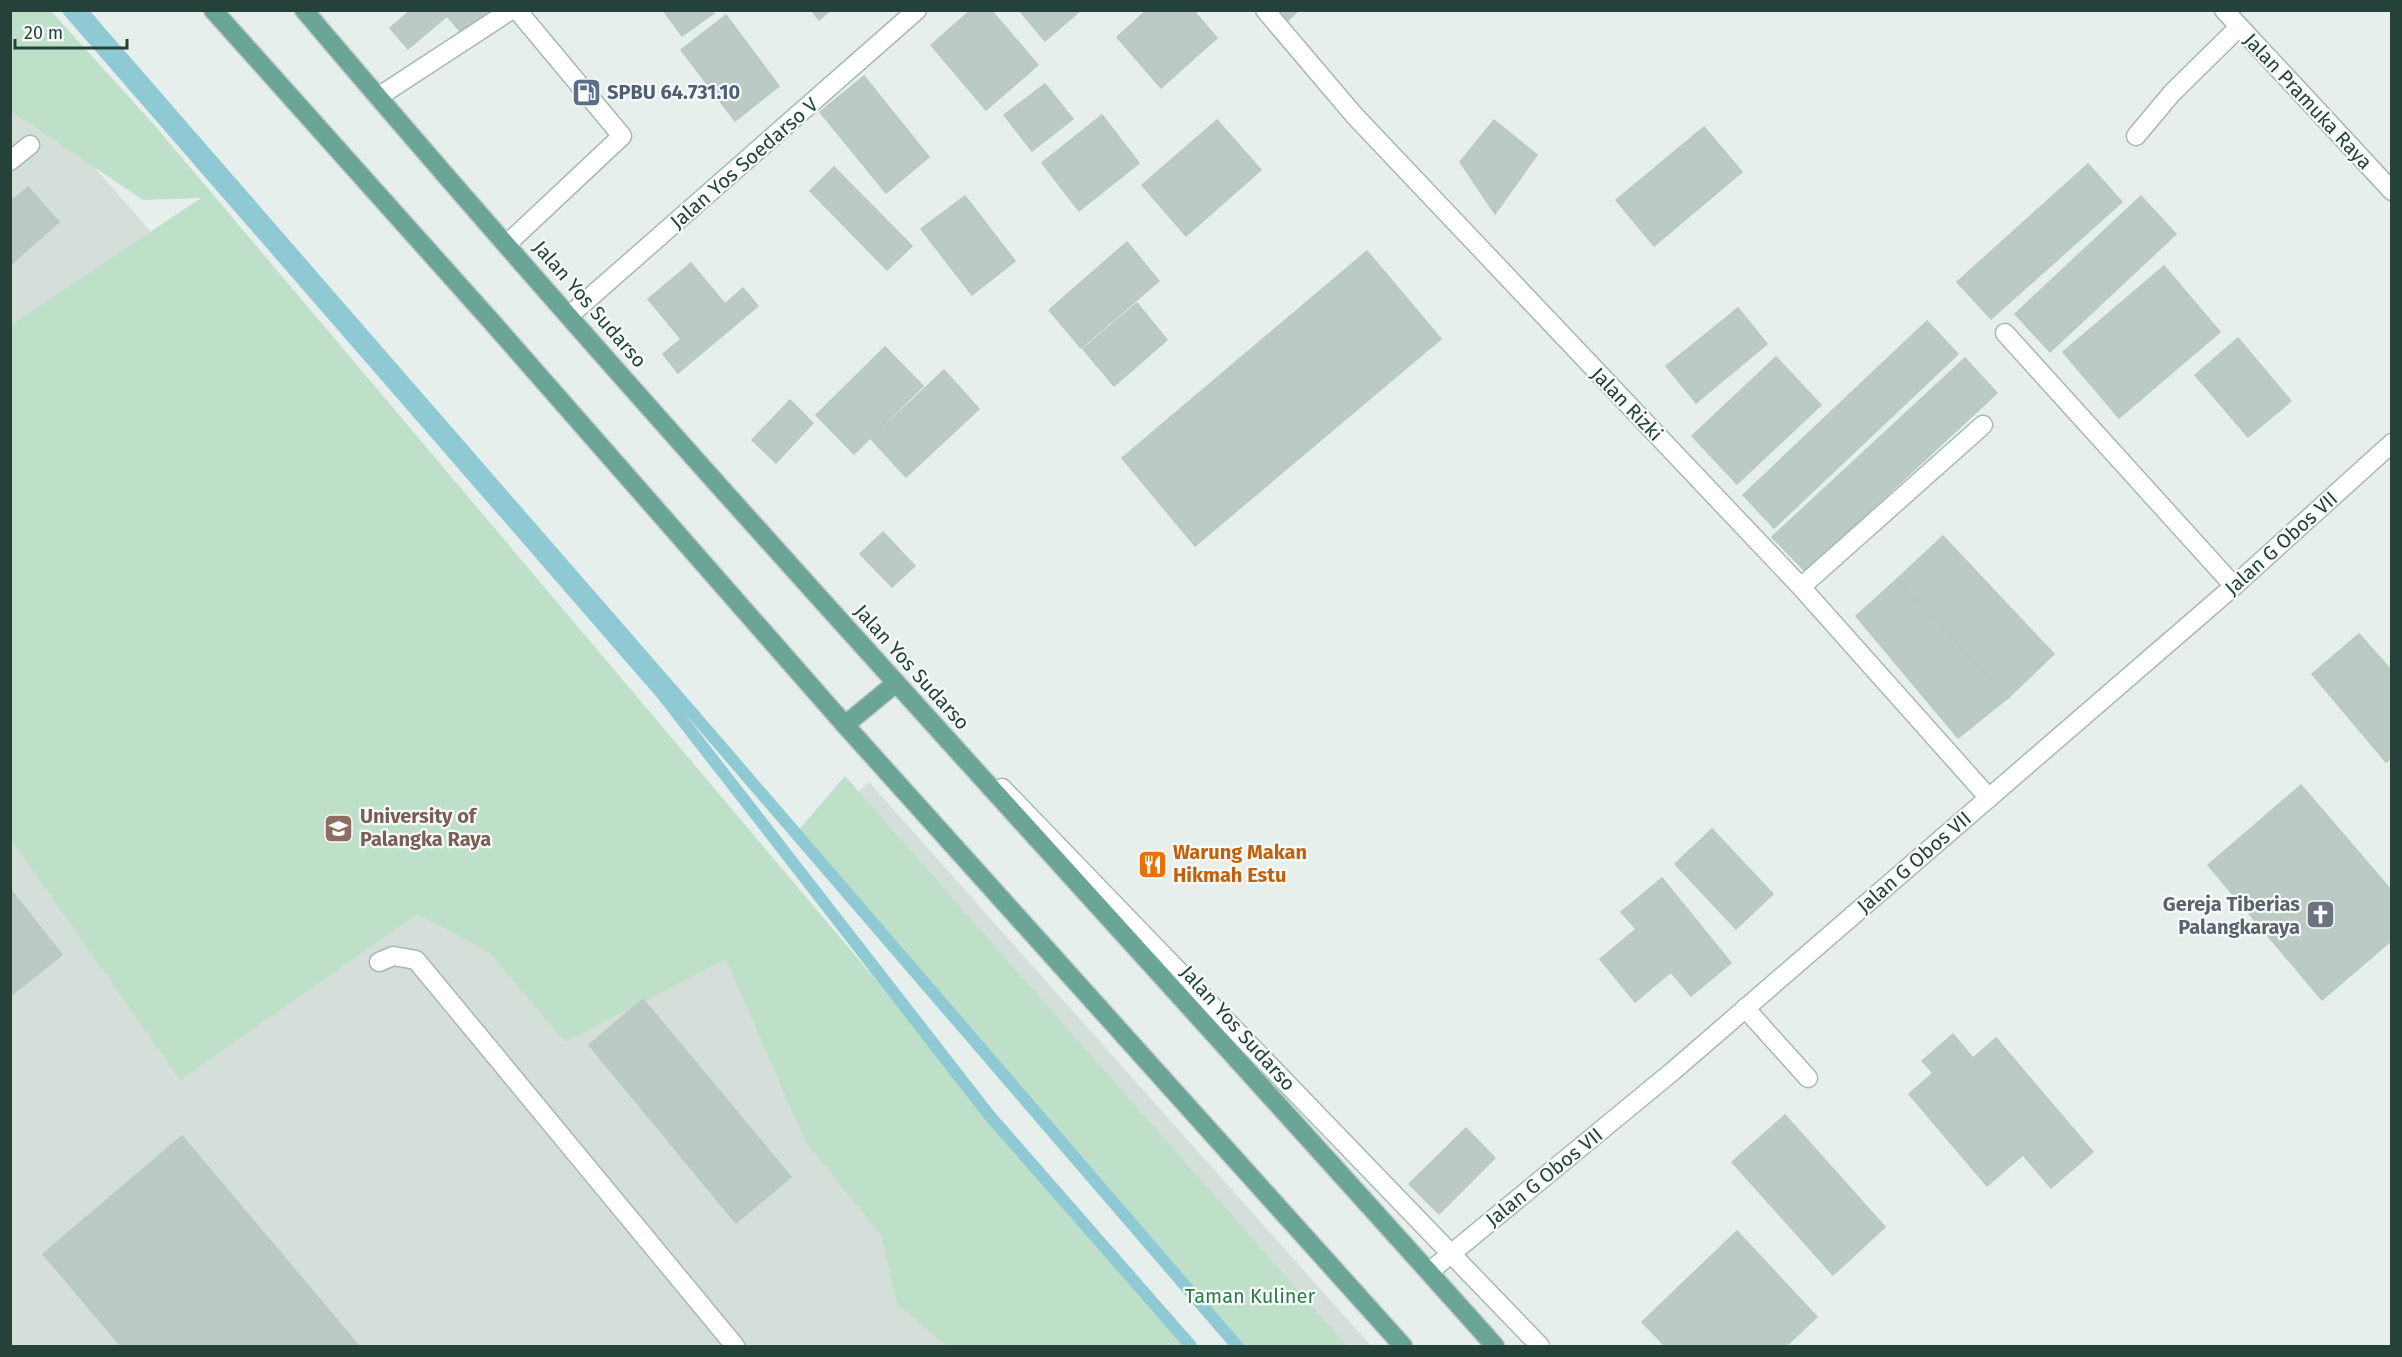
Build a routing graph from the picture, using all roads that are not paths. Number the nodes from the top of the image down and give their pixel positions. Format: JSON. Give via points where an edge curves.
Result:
{"nodes":[{"id":1,"x":213,"y":10,"type":"edge"},
{"id":2,"x":304,"y":10,"type":"edge"},
{"id":3,"x":511,"y":10,"type":"edge"},
{"id":4,"x":517,"y":10,"type":"edge"},
{"id":5,"x":917,"y":10,"type":"edge"},
{"id":6,"x":1265,"y":10,"type":"edge"},
{"id":7,"x":2224,"y":10,"type":"edge"},
{"id":8,"x":2239,"y":27,"type":"junction"},
{"id":9,"x":378,"y":98,"type":"junction"},
{"id":10,"x":2136,"y":136,"type":"dead end"},
{"id":11,"x":30,"y":145,"type":"dead end"},
{"id":12,"x":10,"y":161,"type":"edge"},
{"id":13,"x":2391,"y":191,"type":"edge"},
{"id":14,"x":507,"y":244,"type":"junction"},
{"id":15,"x":570,"y":315,"type":"junction"},
{"id":16,"x":2005,"y":333,"type":"dead end"},
{"id":17,"x":1983,"y":425,"type":"dead end"},
{"id":18,"x":2391,"y":443,"type":"edge"},
{"id":19,"x":803,"y":581,"type":"junction"},
{"id":20,"x":2234,"y":586,"type":"junction"},
{"id":21,"x":1801,"y":587,"type":"junction"},
{"id":22,"x":897,"y":684,"type":"junction"},
{"id":23,"x":846,"y":725,"type":"junction"},
{"id":24,"x":1989,"y":798,"type":"junction"},
{"id":25,"x":379,"y":962,"type":"dead end"},
{"id":26,"x":1745,"y":1008,"type":"junction"},
{"id":27,"x":1808,"y":1078,"type":"dead end"},
{"id":28,"x":1429,"y":1272,"type":"junction"},
{"id":29,"x":735,"y":1347,"type":"edge"},
{"id":30,"x":1404,"y":1347,"type":"edge"},
{"id":31,"x":1495,"y":1347,"type":"edge"},
{"id":32,"x":1540,"y":1347,"type":"edge"}],
"edges":[{"from":1,"to":23,"type":"main road"},
{"from":2,"to":9,"type":"main road","name":"Jalan Yos Sudarso"},
{"from":3,"to":9,"type":"street"},
{"from":4,"to":14,"type":"street","via":[[622,135]]},
{"from":5,"to":15,"type":"street","name":"Jalan Yos Soedarso V"},
{"from":6,"to":21,"type":"street","name":"Jalan Rizki","via":[[1354,115]]},
{"from":7,"to":8,"type":"street","name":"Jalan Pramuka Raya"},
{"from":8,"to":10,"type":"street","via":[[2172,93]]},
{"from":8,"to":13,"type":"street","name":"Jalan Pramuka Raya"},
{"from":9,"to":14,"type":"main road","name":"Jalan Yos Sudarso"},
{"from":11,"to":12,"type":"street"},
{"from":14,"to":15,"type":"main road","name":"Jalan Yos Sudarso"},
{"from":15,"to":19,"type":"main road","name":"Jalan Yos Sudarso"},
{"from":16,"to":20,"type":"street"},
{"from":17,"to":21,"type":"street"},
{"from":18,"to":20,"type":"street","name":"Jalan G Obos VII"},
{"from":19,"to":22,"type":"main road","name":"Jalan Yos Sudarso"},
{"from":19,"to":32,"type":"street"},
{"from":20,"to":24,"type":"street","name":"Jalan G Obos VII"},
{"from":21,"to":24,"type":"street","name":"Jalan Rizki"},
{"from":22,"to":23,"type":"main road"},
{"from":22,"to":28,"type":"main road","name":"Jalan Yos Sudarso"},
{"from":23,"to":30,"type":"main road"},
{"from":24,"to":26,"type":"street","name":"Jalan G Obos VII"},
{"from":25,"to":29,"type":"street","via":[[393,956],[416,960]]},
{"from":26,"to":27,"type":"street"},
{"from":26,"to":28,"type":"street","name":"Jalan G Obos VII"},
{"from":28,"to":31,"type":"main road","name":"Jalan Yos Sudarso"}]}
